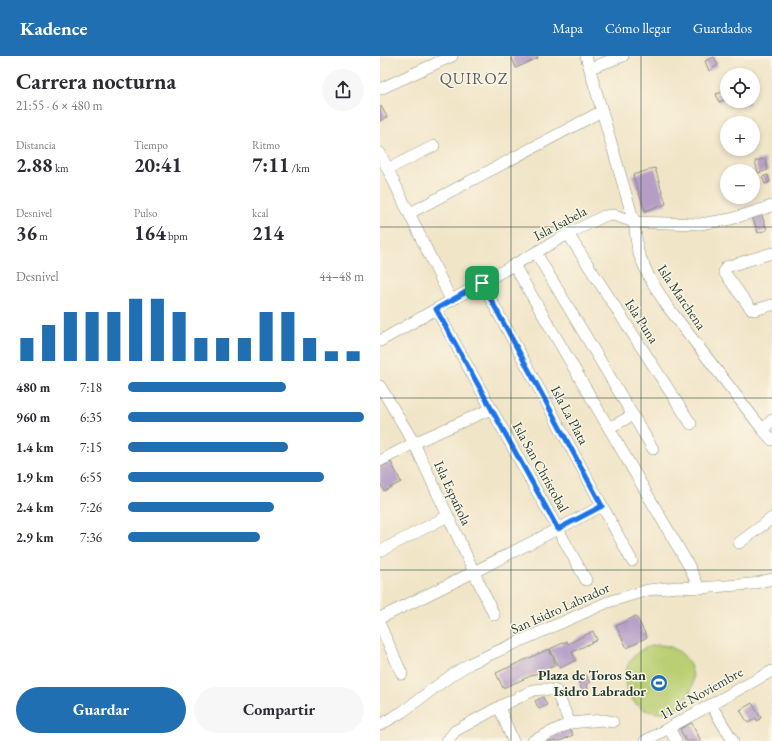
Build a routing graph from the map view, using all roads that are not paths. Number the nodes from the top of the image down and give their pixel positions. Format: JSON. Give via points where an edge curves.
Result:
{"nodes":[{"id":1,"x":452,"y":56,"type":"edge"},
{"id":2,"x":586,"y":56,"type":"edge"},
{"id":3,"x":623,"y":56,"type":"edge"},
{"id":4,"x":590,"y":68,"type":"junction"},
{"id":5,"x":380,"y":89,"type":"edge"},
{"id":6,"x":602,"y":111,"type":"junction"},
{"id":7,"x":434,"y":146,"type":"dead end"},
{"id":8,"x":380,"y":153,"type":"edge"},
{"id":9,"x":388,"y":169,"type":"junction"},
{"id":10,"x":772,"y":206,"type":"edge"},
{"id":11,"x":410,"y":213,"type":"junction"},
{"id":12,"x":634,"y":222,"type":"junction"},
{"id":13,"x":568,"y":234,"type":"junction"},
{"id":14,"x":536,"y":253,"type":"junction"},
{"id":15,"x":772,"y":253,"type":"edge"},
{"id":16,"x":514,"y":265,"type":"junction"},
{"id":17,"x":482,"y":283,"type":"junction"},
{"id":18,"x":451,"y":300,"type":"junction"},
{"id":19,"x":772,"y":305,"type":"edge"},
{"id":20,"x":436,"y":309,"type":"junction"},
{"id":21,"x":380,"y":341,"type":"edge"},
{"id":22,"x":380,"y":386,"type":"edge"},
{"id":23,"x":491,"y":409,"type":"junction"},
{"id":24,"x":633,"y":415,"type":"junction"},
{"id":25,"x":772,"y":420,"type":"edge"},
{"id":26,"x":692,"y":424,"type":"dead end"},
{"id":27,"x":610,"y":428,"type":"junction"},
{"id":28,"x":763,"y":430,"type":"junction"},
{"id":29,"x":772,"y":440,"type":"edge"},
{"id":30,"x":414,"y":443,"type":"junction"},
{"id":31,"x":653,"y":449,"type":"dead end"},
{"id":32,"x":380,"y":461,"type":"edge"},
{"id":33,"x":602,"y":506,"type":"junction"},
{"id":34,"x":448,"y":516,"type":"junction"},
{"id":35,"x":772,"y":518,"type":"edge"},
{"id":36,"x":558,"y":529,"type":"junction"},
{"id":37,"x":739,"y":543,"type":"dead end"},
{"id":38,"x":380,"y":550,"type":"edge"},
{"id":39,"x":632,"y":561,"type":"dead end"},
{"id":40,"x":474,"y":572,"type":"junction"},
{"id":41,"x":772,"y":579,"type":"edge"},
{"id":42,"x":586,"y":580,"type":"dead end"},
{"id":43,"x":699,"y":588,"type":"junction"},
{"id":44,"x":494,"y":615,"type":"dead end"},
{"id":45,"x":380,"y":618,"type":"edge"},
{"id":46,"x":380,"y":625,"type":"edge"},
{"id":47,"x":772,"y":671,"type":"edge"},
{"id":48,"x":402,"y":674,"type":"dead end"},
{"id":49,"x":710,"y":705,"type":"junction"},
{"id":50,"x":499,"y":707,"type":"junction"},
{"id":51,"x":613,"y":722,"type":"dead end"},
{"id":52,"x":570,"y":723,"type":"junction"},
{"id":53,"x":380,"y":725,"type":"edge"},
{"id":54,"x":669,"y":728,"type":"junction"},
{"id":55,"x":447,"y":741,"type":"edge"},
{"id":56,"x":514,"y":741,"type":"edge"},
{"id":57,"x":533,"y":741,"type":"edge"},
{"id":58,"x":645,"y":741,"type":"edge"},
{"id":59,"x":676,"y":741,"type":"edge"},
{"id":60,"x":733,"y":741,"type":"edge"}],
"edges":[{"from":1,"to":5,"type":"street"},
{"from":2,"to":4,"type":"street","name":"Isla Marchena"},
{"from":3,"to":4,"type":"street"},
{"from":4,"to":6,"type":"street","name":"Isla Marchena"},
{"from":6,"to":11,"type":"street"},
{"from":6,"to":12,"type":"street","name":"Isla Marchena"},
{"from":7,"to":9,"type":"street"},
{"from":8,"to":9,"type":"street"},
{"from":9,"to":11,"type":"street"},
{"from":10,"to":12,"type":"street","name":"Isla Isabela","via":[[719,222]]},
{"from":11,"to":18,"type":"street"},
{"from":12,"to":13,"type":"street","name":"Isla Isabela","via":[[614,215],[604,216]]},
{"from":12,"to":28,"type":"street","name":"Isla Marchena","via":[[638,252],[649,278],[667,306]]},
{"from":13,"to":14,"type":"street","name":"Isla Isabela"},
{"from":13,"to":26,"type":"street","name":"Isla Puna"},
{"from":14,"to":16,"type":"street","name":"Isla Isabela"},
{"from":14,"to":24,"type":"street"},
{"from":15,"to":19,"type":"street","via":[[726,267],[724,272],[751,309]]},
{"from":16,"to":17,"type":"street","name":"Isla Isabela"},
{"from":16,"to":27,"type":"street"},
{"from":17,"to":18,"type":"street","name":"Isla Isabela"},
{"from":17,"to":33,"type":"street","name":"Isla La Plata"},
{"from":18,"to":20,"type":"street","name":"Isla Isabela"},
{"from":20,"to":21,"type":"street","name":"Isla Isabela"},
{"from":20,"to":23,"type":"street","name":"Isla San Christobal"},
{"from":22,"to":30,"type":"street","name":"Isla Española"},
{"from":23,"to":30,"type":"street"},
{"from":23,"to":36,"type":"street","name":"Isla San Christobal"},
{"from":24,"to":27,"type":"street"},
{"from":24,"to":31,"type":"street"},
{"from":25,"to":28,"type":"street"},
{"from":27,"to":43,"type":"street"},
{"from":28,"to":29,"type":"street","name":"Isla Marchena"},
{"from":30,"to":32,"type":"street"},
{"from":30,"to":34,"type":"street","name":"Isla Española"},
{"from":33,"to":36,"type":"street"},
{"from":33,"to":39,"type":"street","name":"Isla La Plata"},
{"from":34,"to":38,"type":"street"},
{"from":34,"to":40,"type":"street","name":"Isla Española"},
{"from":35,"to":37,"type":"street"},
{"from":36,"to":40,"type":"street","name":"Isla San Christobal"},
{"from":36,"to":42,"type":"street"},
{"from":40,"to":44,"type":"street","name":"Isla Española"},
{"from":40,"to":45,"type":"street","name":"Isla San Christobal"},
{"from":41,"to":43,"type":"street","name":"San Isidro Labrador","via":[[752,584]]},
{"from":43,"to":53,"type":"street","name":"San Isidro Labrador","via":[[648,590],[608,602],[471,663]]},
{"from":46,"to":48,"type":"street"},
{"from":47,"to":49,"type":"street","name":"11 de Noviembre"},
{"from":49,"to":54,"type":"street","name":"11 de Noviembre"},
{"from":49,"to":60,"type":"street"},
{"from":50,"to":52,"type":"street","via":[[534,690],[552,690],[556,691]]},
{"from":50,"to":55,"type":"street","via":[[455,731]]},
{"from":50,"to":56,"type":"street"},
{"from":51,"to":52,"type":"street","via":[[603,720]]},
{"from":52,"to":57,"type":"street"},
{"from":54,"to":58,"type":"street","name":"11 de Noviembre"},
{"from":54,"to":59,"type":"street"}]}
